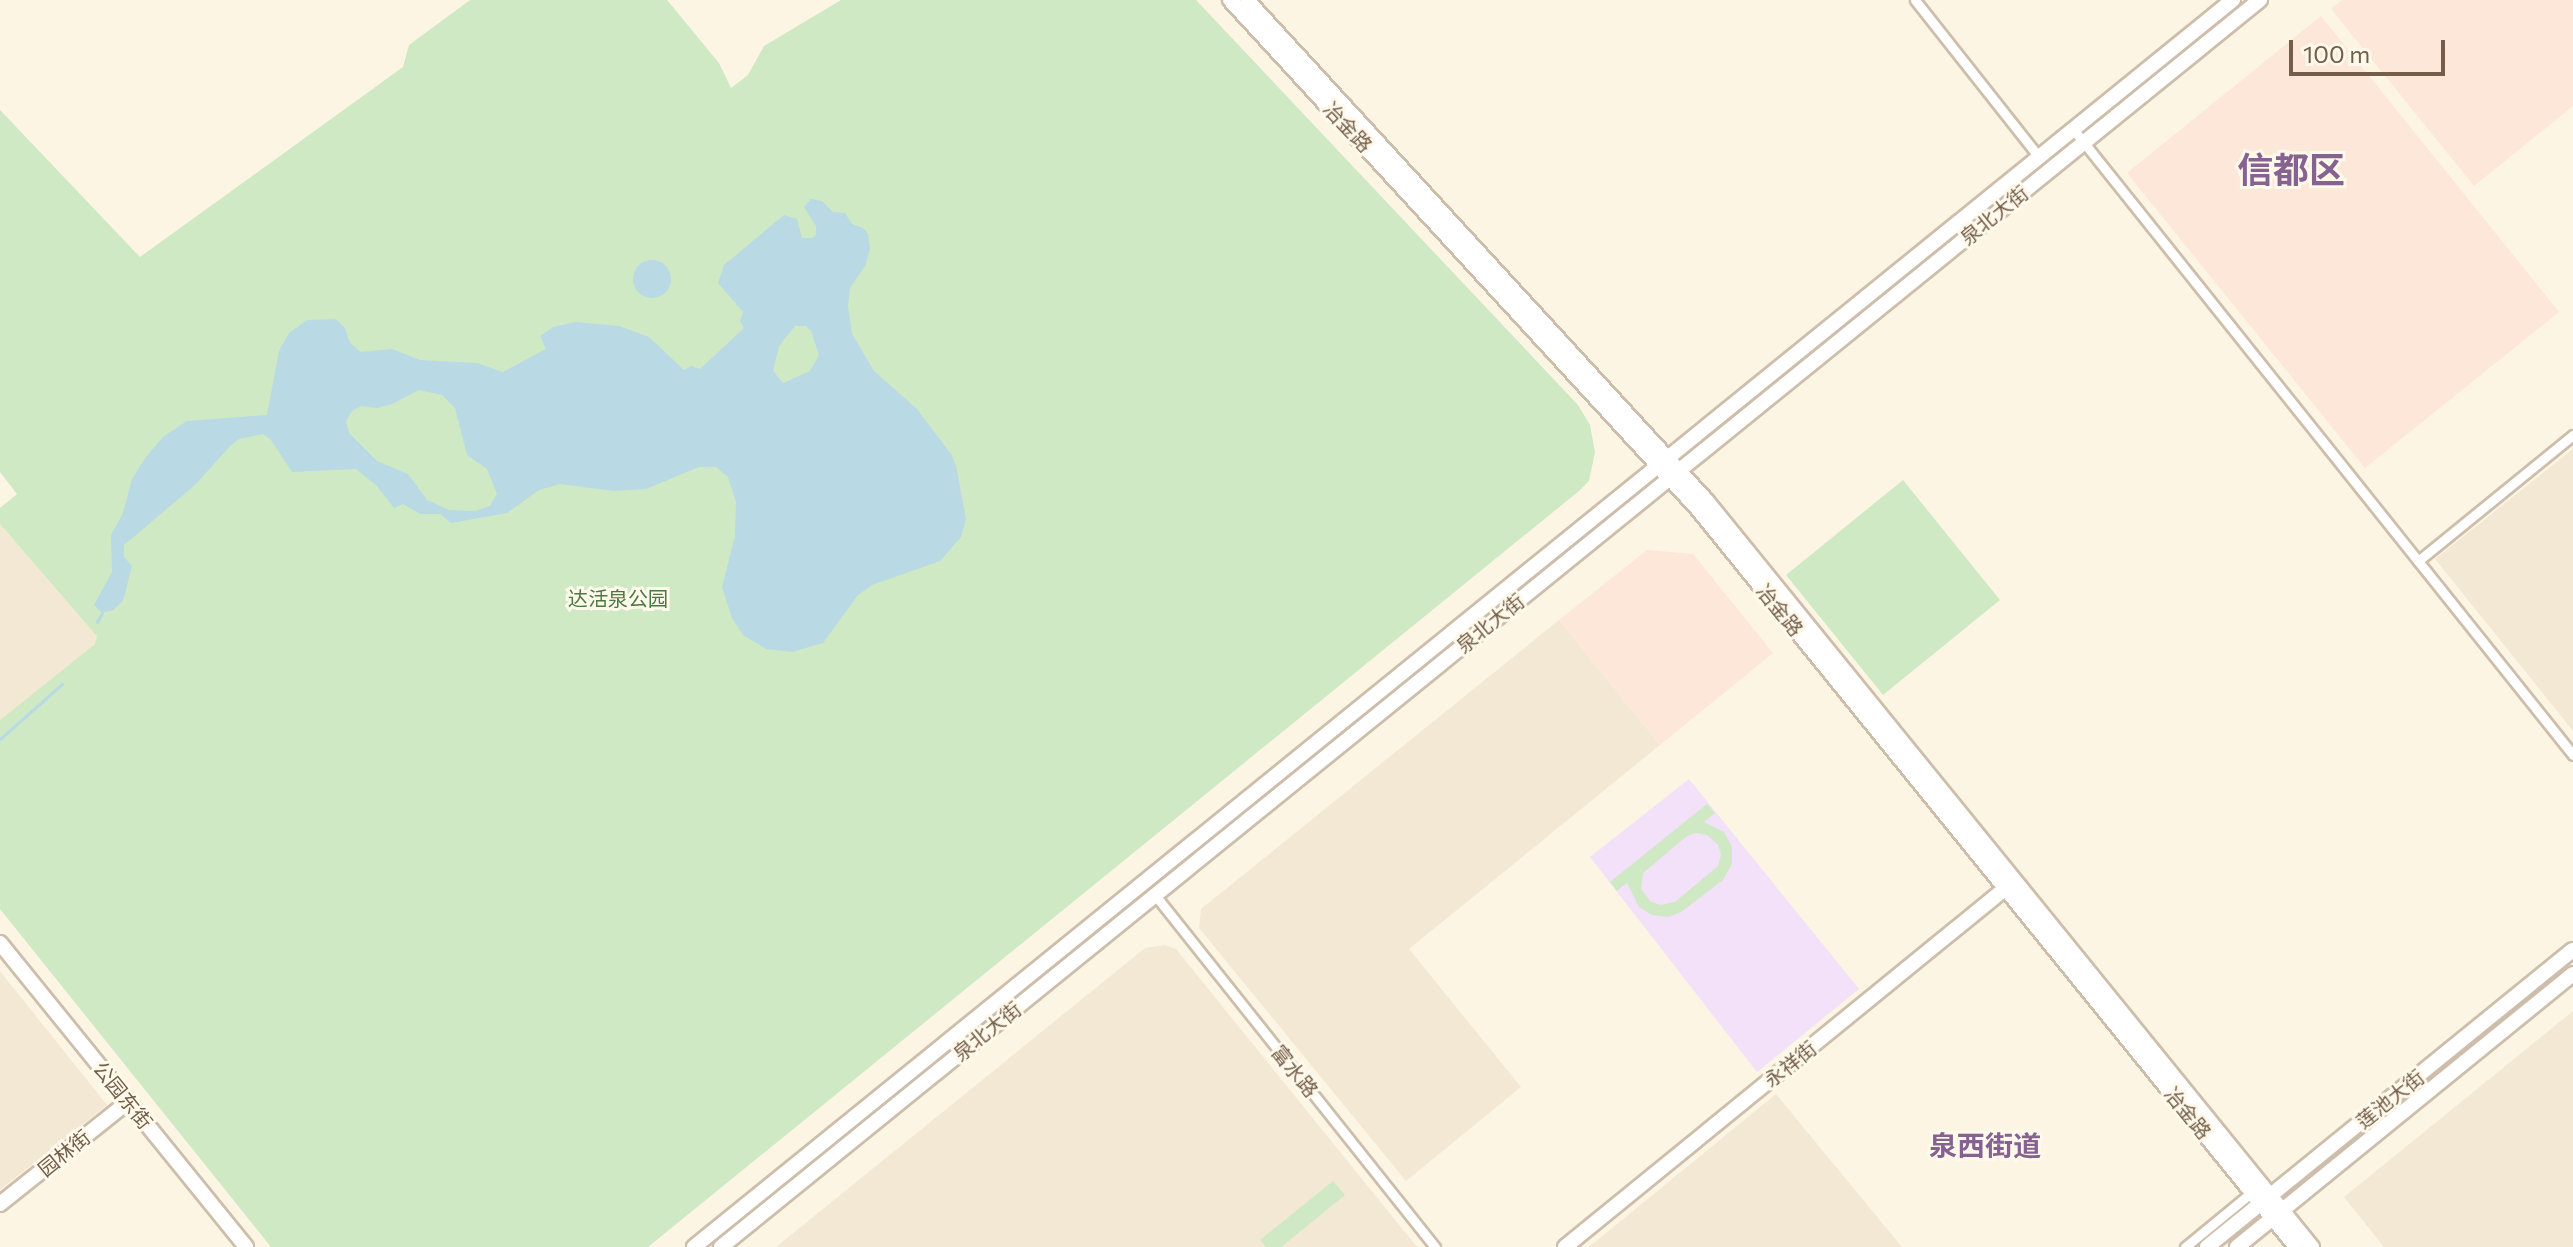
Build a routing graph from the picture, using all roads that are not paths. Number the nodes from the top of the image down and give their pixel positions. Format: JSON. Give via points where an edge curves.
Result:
{"nodes":[{"id":1,"x":1230,"y":0,"type":"edge"},
{"id":2,"x":1247,"y":0,"type":"edge"},
{"id":3,"x":1915,"y":0,"type":"edge"},
{"id":4,"x":2233,"y":0,"type":"edge"},
{"id":5,"x":2260,"y":0,"type":"edge"},
{"id":6,"x":2073,"y":129,"type":"junction"},
{"id":7,"x":2084,"y":143,"type":"junction"},
{"id":8,"x":2039,"y":157,"type":"junction"},
{"id":9,"x":2573,"y":435,"type":"edge"},
{"id":10,"x":1663,"y":461,"type":"junction"},
{"id":11,"x":1675,"y":474,"type":"junction"},
{"id":12,"x":2418,"y":561,"type":"junction"},
{"id":13,"x":2573,"y":755,"type":"edge"},
{"id":14,"x":2011,"y":884,"type":"junction"},
{"id":15,"x":1155,"y":895,"type":"junction"},
{"id":16,"x":0,"y":943,"type":"edge"},
{"id":17,"x":2573,"y":950,"type":"edge"},
{"id":18,"x":2573,"y":974,"type":"edge"},
{"id":19,"x":128,"y":1102,"type":"junction"},
{"id":20,"x":2261,"y":1197,"type":"junction"},
{"id":21,"x":0,"y":1204,"type":"edge"},
{"id":22,"x":2278,"y":1214,"type":"junction"},
{"id":23,"x":246,"y":1247,"type":"edge"},
{"id":24,"x":694,"y":1247,"type":"edge"},
{"id":25,"x":721,"y":1247,"type":"edge"},
{"id":26,"x":1435,"y":1247,"type":"edge"},
{"id":27,"x":1565,"y":1247,"type":"edge"},
{"id":28,"x":2185,"y":1247,"type":"edge"},
{"id":29,"x":2207,"y":1247,"type":"edge"},
{"id":30,"x":2237,"y":1247,"type":"edge"},
{"id":31,"x":2296,"y":1247,"type":"edge"},
{"id":32,"x":2312,"y":1247,"type":"edge"}],
"edges":[{"from":1,"to":10,"type":"main road","name":"冶金路"},
{"from":2,"to":10,"type":"main road","name":"冶金路"},
{"from":3,"to":8,"type":"street"},
{"from":4,"to":6,"type":"main road","name":"泉北大街"},
{"from":5,"to":7,"type":"main road","name":"泉北大街"},
{"from":6,"to":7,"type":"street"},
{"from":6,"to":8,"type":"main road","name":"泉北大街"},
{"from":7,"to":11,"type":"main road","name":"泉北大街"},
{"from":7,"to":12,"type":"street"},
{"from":8,"to":10,"type":"main road","name":"泉北大街"},
{"from":9,"to":12,"type":"street"},
{"from":10,"to":11,"type":"main road","name":"冶金路"},
{"from":10,"to":24,"type":"main road","name":"泉北大街"},
{"from":11,"to":14,"type":"main road","name":"冶金路"},
{"from":11,"to":15,"type":"main road","name":"泉北大街"},
{"from":12,"to":13,"type":"street"},
{"from":14,"to":20,"type":"main road","name":"冶金路"},
{"from":14,"to":27,"type":"main road","name":"永祥街"},
{"from":15,"to":25,"type":"main road","name":"泉北大街"},
{"from":15,"to":26,"type":"street","name":"富水路"},
{"from":16,"to":19,"type":"main road","name":"公园东街"},
{"from":17,"to":20,"type":"main road","name":"莲池大街"},
{"from":18,"to":22,"type":"main road","name":"莲池大街"},
{"from":19,"to":21,"type":"main road","name":"园林街"},
{"from":19,"to":23,"type":"main road","name":"公园东街"},
{"from":20,"to":22,"type":"main road","name":"冶金路"},
{"from":20,"to":28,"type":"street"},
{"from":20,"to":29,"type":"main road","name":"莲池大街"},
{"from":22,"to":30,"type":"main road","name":"莲池大街"},
{"from":22,"to":31,"type":"main road","name":"冶金路"},
{"from":22,"to":32,"type":"main road","name":"冶金路"}]}
